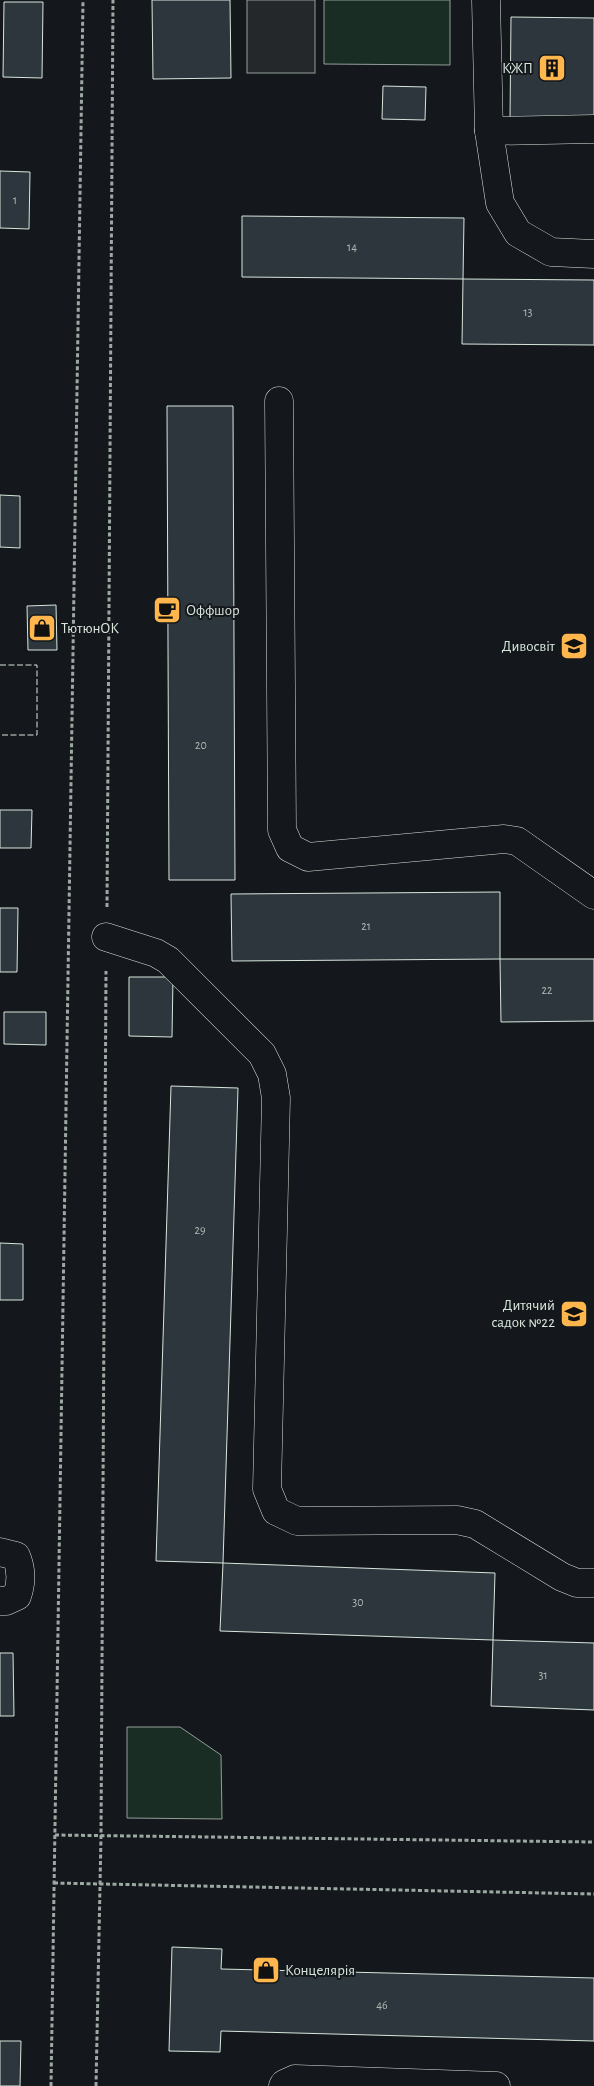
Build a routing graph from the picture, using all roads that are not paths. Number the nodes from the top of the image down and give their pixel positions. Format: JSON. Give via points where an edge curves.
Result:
{"nodes":[{"id":1,"x":486,"y":0,"type":"edge"},
{"id":2,"x":594,"y":129,"type":"edge"},
{"id":3,"x":489,"y":131,"type":"junction"},
{"id":4,"x":594,"y":254,"type":"edge"},
{"id":5,"x":279,"y":401,"type":"dead end"},
{"id":6,"x":594,"y":895,"type":"edge"},
{"id":7,"x":106,"y":937,"type":"road end"},
{"id":8,"x":0,"y":1552,"type":"edge"},
{"id":9,"x":594,"y":1583,"type":"edge"},
{"id":10,"x":0,"y":1601,"type":"edge"},
{"id":11,"x":283,"y":2086,"type":"edge"},
{"id":12,"x":496,"y":2086,"type":"edge"}],
"edges":[{"from":1,"to":3,"type":"lane"},
{"from":2,"to":3,"type":"lane"},
{"from":3,"to":4,"type":"lane","via":[[500,203],[518,233],[551,252]]},
{"from":5,"to":6,"type":"lane","via":[[282,830],[290,848],[308,857],[504,839],[518,841]]},
{"from":7,"to":9,"type":"lane","via":[[168,960],[262,1054],[272,1074],[276,1098],[268,1489],[276,1511],[297,1521],[457,1520],[475,1524],[562,1577],[577,1583]]},
{"from":8,"to":10,"type":"lane","via":[[16,1556],[21,1585],[17,1596]]},
{"from":11,"to":12,"type":"lane","via":[[295,2079]]}]}
